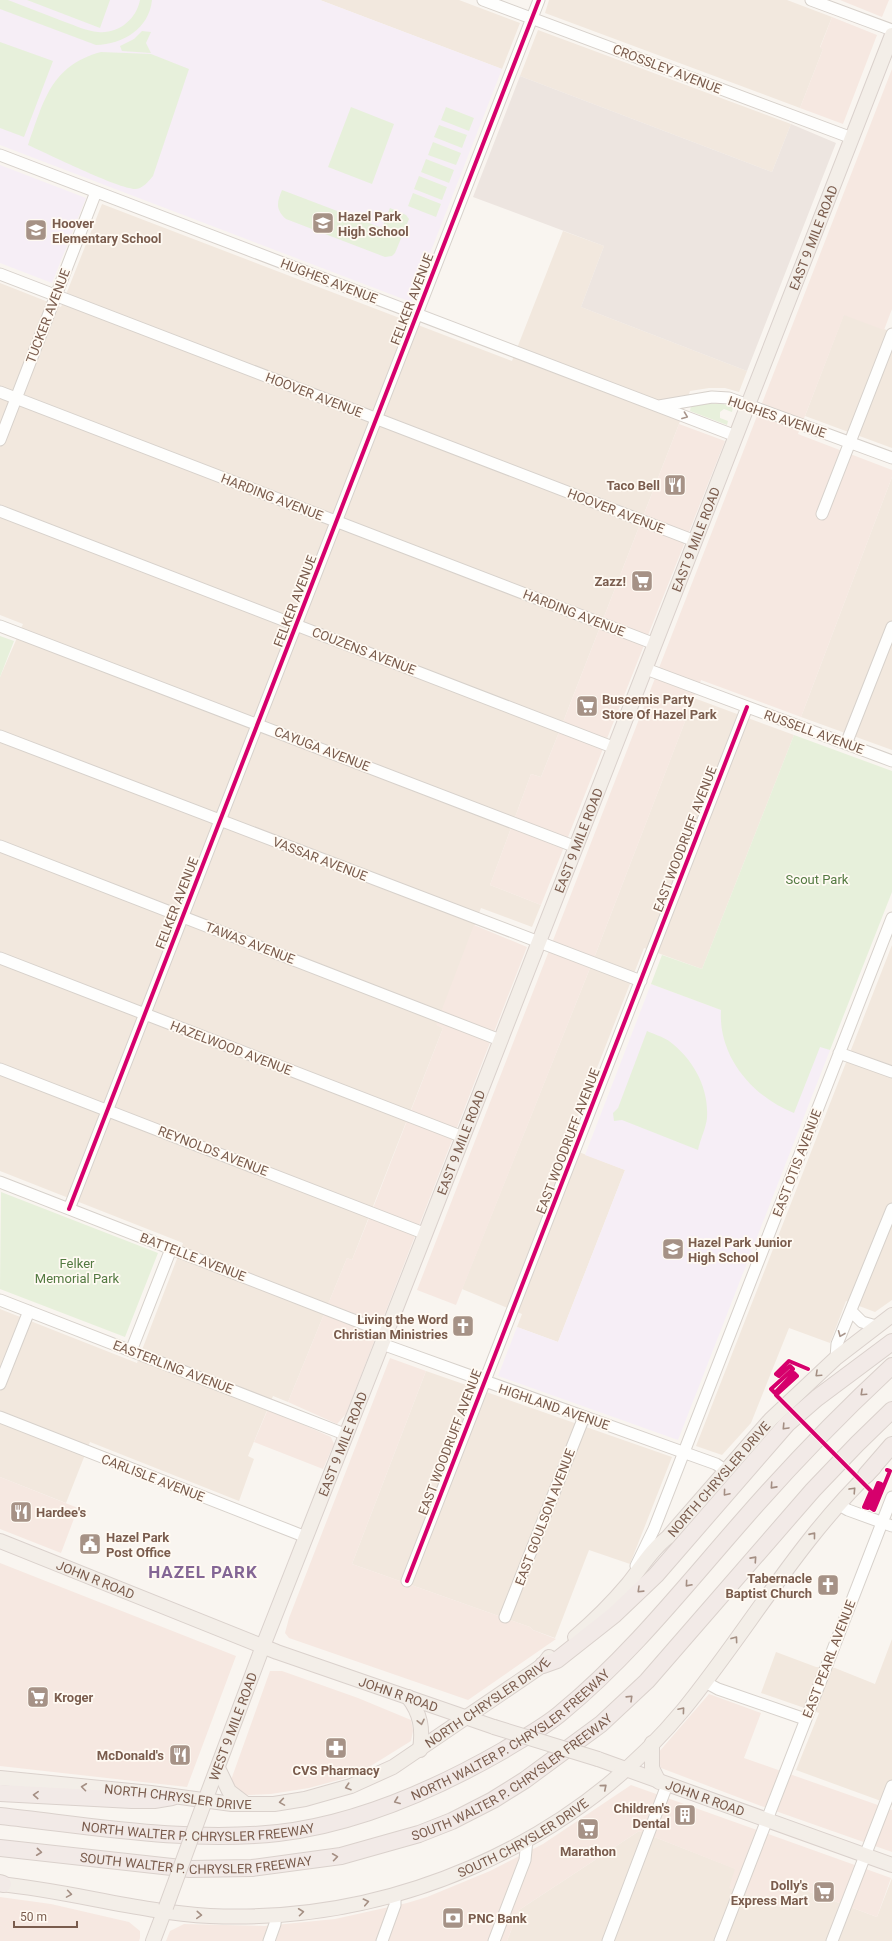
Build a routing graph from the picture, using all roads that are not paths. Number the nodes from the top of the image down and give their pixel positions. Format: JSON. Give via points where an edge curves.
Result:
{"nodes":[{"id":1,"x":483,"y":0,"type":"edge"},
{"id":2,"x":539,"y":0,"type":"edge"},
{"id":3,"x":811,"y":0,"type":"edge"},
{"id":4,"x":532,"y":18,"type":"junction"},
{"id":5,"x":892,"y":30,"type":"edge"},
{"id":6,"x":892,"y":35,"type":"edge"},
{"id":7,"x":852,"y":138,"type":"junction"},
{"id":8,"x":0,"y":155,"type":"edge"},
{"id":9,"x":96,"y":192,"type":"junction"},
{"id":10,"x":0,"y":274,"type":"edge"},
{"id":11,"x":56,"y":296,"type":"junction"},
{"id":12,"x":417,"y":314,"type":"junction"},
{"id":13,"x":892,"y":334,"type":"edge"},
{"id":14,"x":0,"y":392,"type":"edge"},
{"id":15,"x":16,"y":399,"type":"junction"},
{"id":16,"x":748,"y":405,"type":"junction"},
{"id":17,"x":658,"y":406,"type":"junction"},
{"id":18,"x":376,"y":419,"type":"junction"},
{"id":19,"x":736,"y":436,"type":"junction"},
{"id":20,"x":0,"y":440,"type":"edge"},
{"id":21,"x":850,"y":443,"type":"junction"},
{"id":22,"x":892,"y":458,"type":"edge"},
{"id":23,"x":0,"y":511,"type":"edge"},
{"id":24,"x":822,"y":514,"type":"dead end"},
{"id":25,"x":336,"y":522,"type":"junction"},
{"id":26,"x":695,"y":541,"type":"junction"},
{"id":27,"x":296,"y":625,"type":"junction"},
{"id":28,"x":0,"y":626,"type":"edge"},
{"id":29,"x":892,"y":627,"type":"edge"},
{"id":30,"x":655,"y":644,"type":"junction"},
{"id":31,"x":646,"y":669,"type":"junction"},
{"id":32,"x":747,"y":707,"type":"junction"},
{"id":33,"x":258,"y":724,"type":"junction"},
{"id":34,"x":0,"y":736,"type":"edge"},
{"id":35,"x":846,"y":744,"type":"junction"},
{"id":36,"x":615,"y":748,"type":"junction"},
{"id":37,"x":892,"y":760,"type":"edge"},
{"id":38,"x":220,"y":821,"type":"junction"},
{"id":39,"x":0,"y":846,"type":"edge"},
{"id":40,"x":576,"y":847,"type":"junction"},
{"id":41,"x":183,"y":917,"type":"junction"},
{"id":42,"x":892,"y":918,"type":"edge"},
{"id":43,"x":539,"y":943,"type":"junction"},
{"id":44,"x":0,"y":958,"type":"edge"},
{"id":45,"x":641,"y":981,"type":"junction"},
{"id":46,"x":145,"y":1014,"type":"junction"},
{"id":47,"x":500,"y":1040,"type":"junction"},
{"id":48,"x":840,"y":1053,"type":"junction"},
{"id":49,"x":0,"y":1069,"type":"edge"},
{"id":50,"x":892,"y":1072,"type":"edge"},
{"id":51,"x":107,"y":1110,"type":"junction"},
{"id":52,"x":463,"y":1137,"type":"junction"},
{"id":53,"x":0,"y":1182,"type":"edge"},
{"id":54,"x":69,"y":1209,"type":"junction"},
{"id":55,"x":892,"y":1209,"type":"edge"},
{"id":56,"x":426,"y":1234,"type":"junction"},
{"id":57,"x":171,"y":1249,"type":"junction"},
{"id":58,"x":0,"y":1300,"type":"edge"},
{"id":59,"x":29,"y":1311,"type":"junction"},
{"id":60,"x":852,"y":1312,"type":"junction"},
{"id":61,"x":892,"y":1315,"type":"edge"},
{"id":62,"x":876,"y":1326,"type":"junction"},
{"id":63,"x":385,"y":1338,"type":"junction"},
{"id":64,"x":892,"y":1342,"type":"edge"},
{"id":65,"x":131,"y":1351,"type":"junction"},
{"id":66,"x":836,"y":1358,"type":"junction"},
{"id":67,"x":892,"y":1366,"type":"edge"},
{"id":68,"x":484,"y":1382,"type":"junction"},
{"id":69,"x":0,"y":1384,"type":"edge"},
{"id":70,"x":892,"y":1410,"type":"edge"},
{"id":71,"x":0,"y":1417,"type":"edge"},
{"id":72,"x":584,"y":1417,"type":"junction"},
{"id":73,"x":347,"y":1435,"type":"junction"},
{"id":74,"x":892,"y":1445,"type":"edge"},
{"id":75,"x":892,"y":1451,"type":"edge"},
{"id":76,"x":683,"y":1452,"type":"junction"},
{"id":77,"x":725,"y":1470,"type":"junction"},
{"id":78,"x":866,"y":1476,"type":"junction"},
{"id":79,"x":892,"y":1497,"type":"edge"},
{"id":80,"x":839,"y":1505,"type":"junction"},
{"id":81,"x":887,"y":1524,"type":"edge"},
{"id":82,"x":306,"y":1537,"type":"junction"},
{"id":83,"x":0,"y":1541,"type":"edge"},
{"id":84,"x":663,"y":1541,"type":"junction"},
{"id":85,"x":642,"y":1554,"type":"junction"},
{"id":86,"x":407,"y":1581,"type":"dead end"},
{"id":87,"x":624,"y":1588,"type":"dead end"},
{"id":88,"x":506,"y":1617,"type":"dead end"},
{"id":89,"x":263,"y":1646,"type":"junction"},
{"id":90,"x":543,"y":1665,"type":"junction"},
{"id":91,"x":705,"y":1682,"type":"junction"},
{"id":92,"x":408,"y":1697,"type":"junction"},
{"id":93,"x":467,"y":1717,"type":"junction"},
{"id":94,"x":805,"y":1720,"type":"junction"},
{"id":95,"x":652,"y":1743,"type":"junction"},
{"id":96,"x":420,"y":1750,"type":"junction"},
{"id":97,"x":218,"y":1768,"type":"junction"},
{"id":98,"x":625,"y":1768,"type":"junction"},
{"id":99,"x":0,"y":1778,"type":"edge"},
{"id":100,"x":663,"y":1784,"type":"junction"},
{"id":101,"x":892,"y":1786,"type":"edge"},
{"id":102,"x":0,"y":1793,"type":"edge"},
{"id":103,"x":172,"y":1797,"type":"junction"},
{"id":104,"x":205,"y":1803,"type":"junction"},
{"id":105,"x":246,"y":1804,"type":"junction"},
{"id":106,"x":0,"y":1816,"type":"edge"},
{"id":107,"x":765,"y":1820,"type":"junction"},
{"id":108,"x":527,"y":1840,"type":"junction"},
{"id":109,"x":0,"y":1848,"type":"edge"},
{"id":110,"x":865,"y":1855,"type":"junction"},
{"id":111,"x":892,"y":1865,"type":"edge"},
{"id":112,"x":1,"y":1884,"type":"edge"},
{"id":113,"x":395,"y":1895,"type":"junction"},
{"id":114,"x":165,"y":1909,"type":"junction"},
{"id":115,"x":276,"y":1915,"type":"junction"},
{"id":116,"x":153,"y":1941,"type":"edge"},
{"id":117,"x":269,"y":1941,"type":"edge"},
{"id":118,"x":382,"y":1941,"type":"edge"},
{"id":119,"x":494,"y":1941,"type":"edge"},
{"id":120,"x":608,"y":1941,"type":"edge"},
{"id":121,"x":720,"y":1941,"type":"edge"},
{"id":122,"x":832,"y":1941,"type":"edge"}],
"edges":[{"from":1,"to":4,"type":"street","name":"CROSSLEY AVENUE"},
{"from":2,"to":4,"type":"street","name":"FELKER AVENUE"},
{"from":3,"to":5,"type":"street"},
{"from":4,"to":7,"type":"street","name":"CROSSLEY AVENUE"},
{"from":4,"to":12,"type":"street","name":"FELKER AVENUE"},
{"from":6,"to":7,"type":"main road","name":"EAST 9 MILE ROAD"},
{"from":7,"to":16,"type":"main road","name":"EAST 9 MILE ROAD"},
{"from":8,"to":9,"type":"street","name":"HUGHES AVENUE"},
{"from":9,"to":11,"type":"street","name":"TUCKER AVENUE"},
{"from":9,"to":12,"type":"street","name":"HUGHES AVENUE"},
{"from":10,"to":11,"type":"street","name":"HOOVER AVENUE"},
{"from":11,"to":15,"type":"street","name":"TUCKER AVENUE"},
{"from":11,"to":18,"type":"street","name":"HOOVER AVENUE"},
{"from":12,"to":17,"type":"street","name":"HUGHES AVENUE"},
{"from":12,"to":18,"type":"street","name":"FELKER AVENUE"},
{"from":13,"to":21,"type":"street"},
{"from":14,"to":15,"type":"street","name":"HARDING AVENUE"},
{"from":15,"to":20,"type":"street","name":"TUCKER AVENUE"},
{"from":15,"to":25,"type":"street","name":"HARDING AVENUE"},
{"from":16,"to":17,"type":"street","name":"HUGHES AVENUE","via":[[728,398],[712,397]]},
{"from":16,"to":19,"type":"main road","name":"EAST 9 MILE ROAD"},
{"from":16,"to":21,"type":"street","name":"HUGHES AVENUE"},
{"from":17,"to":19,"type":"street","name":"HUGHES AVENUE","one_way":true},
{"from":18,"to":25,"type":"street","name":"FELKER AVENUE"},
{"from":18,"to":26,"type":"street","name":"HOOVER AVENUE"},
{"from":19,"to":26,"type":"main road","name":"EAST 9 MILE ROAD"},
{"from":21,"to":22,"type":"street","name":"HUGHES AVENUE"},
{"from":21,"to":24,"type":"street"},
{"from":23,"to":27,"type":"street","name":"COUZENS AVENUE"},
{"from":25,"to":27,"type":"street","name":"FELKER AVENUE"},
{"from":25,"to":30,"type":"street","name":"HARDING AVENUE"},
{"from":26,"to":30,"type":"main road","name":"EAST 9 MILE ROAD"},
{"from":27,"to":33,"type":"street","name":"FELKER AVENUE"},
{"from":27,"to":36,"type":"street","name":"COUZENS AVENUE"},
{"from":28,"to":33,"type":"street","name":"CAYUGA AVENUE"},
{"from":29,"to":35,"type":"street"},
{"from":30,"to":31,"type":"main road","name":"EAST 9 MILE ROAD"},
{"from":31,"to":32,"type":"street","name":"RUSSELL AVENUE"},
{"from":31,"to":36,"type":"main road","name":"EAST 9 MILE ROAD"},
{"from":32,"to":35,"type":"street","name":"RUSSELL AVENUE"},
{"from":32,"to":45,"type":"street","name":"EAST WOODRUFF AVENUE"},
{"from":33,"to":38,"type":"street","name":"FELKER AVENUE"},
{"from":33,"to":40,"type":"street","name":"CAYUGA AVENUE"},
{"from":34,"to":38,"type":"street","name":"VASSAR AVENUE"},
{"from":35,"to":37,"type":"street","name":"RUSSELL AVENUE"},
{"from":36,"to":40,"type":"main road","name":"EAST 9 MILE ROAD"},
{"from":38,"to":41,"type":"street","name":"FELKER AVENUE"},
{"from":38,"to":43,"type":"street","name":"VASSAR AVENUE"},
{"from":39,"to":41,"type":"street","name":"TAWAS AVENUE"},
{"from":40,"to":43,"type":"main road","name":"EAST 9 MILE ROAD"},
{"from":41,"to":46,"type":"street","name":"FELKER AVENUE"},
{"from":41,"to":47,"type":"street","name":"TAWAS AVENUE"},
{"from":42,"to":48,"type":"street","name":"EAST OTIS AVENUE"},
{"from":43,"to":45,"type":"street","name":"VASSAR AVENUE"},
{"from":43,"to":47,"type":"main road","name":"EAST 9 MILE ROAD"},
{"from":44,"to":46,"type":"street","name":"HAZELWOOD AVENUE"},
{"from":45,"to":68,"type":"street","name":"EAST WOODRUFF AVENUE"},
{"from":46,"to":51,"type":"street","name":"FELKER AVENUE"},
{"from":46,"to":52,"type":"street","name":"HAZELWOOD AVENUE"},
{"from":47,"to":52,"type":"main road","name":"EAST 9 MILE ROAD"},
{"from":48,"to":50,"type":"street"},
{"from":48,"to":76,"type":"street","name":"EAST OTIS AVENUE"},
{"from":49,"to":51,"type":"street","name":"REYNOLDS AVENUE"},
{"from":51,"to":54,"type":"street","name":"FELKER AVENUE"},
{"from":51,"to":56,"type":"street","name":"REYNOLDS AVENUE"},
{"from":52,"to":56,"type":"main road","name":"EAST 9 MILE ROAD"},
{"from":53,"to":54,"type":"street","name":"BATTELLE AVENUE"},
{"from":54,"to":57,"type":"street","name":"BATTELLE AVENUE"},
{"from":55,"to":60,"type":"street"},
{"from":56,"to":63,"type":"main road","name":"EAST 9 MILE ROAD"},
{"from":57,"to":63,"type":"street","name":"BATTELLE AVENUE"},
{"from":57,"to":65,"type":"street"},
{"from":58,"to":59,"type":"street","name":"EASTERLING AVENUE"},
{"from":59,"to":65,"type":"street","name":"EASTERLING AVENUE"},
{"from":59,"to":69,"type":"street"},
{"from":60,"to":62,"type":"street","via":[[862,1322]]},
{"from":60,"to":66,"type":"street","one_way":true,"via":[[837,1344]]},
{"from":61,"to":62,"type":"main road","name":"NORTH CHRYSLER DRIVE"},
{"from":62,"to":66,"type":"main road","name":"NORTH CHRYSLER DRIVE"},
{"from":63,"to":68,"type":"street","name":"HIGHLAND AVENUE"},
{"from":63,"to":73,"type":"main road","name":"EAST 9 MILE ROAD"},
{"from":64,"to":90,"type":"highway","one_way":true,"via":[[817,1398],[787,1424],[656,1575],[614,1615],[557,1660]]},
{"from":65,"to":73,"type":"street","name":"EASTERLING AVENUE"},
{"from":66,"to":77,"type":"main road","name":"NORTH CHRYSLER DRIVE","one_way":true,"via":[[771,1419]]},
{"from":67,"to":106,"type":"highway","name":"NORTH WALTER P. CHRYSLER FREEWAY","one_way":true,"via":[[843,1411],[785,1472],[616,1664],[560,1714],[470,1770],[336,1823],[279,1832],[199,1837]]},
{"from":68,"to":72,"type":"street","name":"HIGHLAND AVENUE"},
{"from":68,"to":86,"type":"street","name":"EAST WOODRUFF AVENUE"},
{"from":109,"to":70,"type":"highway","name":"SOUTH WALTER P. CHRYSLER FREEWAY","one_way":true,"via":[[190,1869],[252,1868],[341,1856],[419,1834],[452,1821],[525,1780],[627,1702],[812,1490]]},
{"from":71,"to":82,"type":"street","name":"CARLISLE AVENUE"},
{"from":72,"to":76,"type":"street","name":"HIGHLAND AVENUE"},
{"from":72,"to":88,"type":"street","name":"EAST GOULSON AVENUE"},
{"from":73,"to":82,"type":"main road","name":"EAST 9 MILE ROAD"},
{"from":74,"to":78,"type":"highway"},
{"from":75,"to":78,"type":"main road","name":"SOUTH CHRYSLER DRIVE"},
{"from":76,"to":77,"type":"street","name":"HIGHLAND AVENUE"},
{"from":76,"to":84,"type":"street","via":[[684,1461],[655,1536]]},
{"from":76,"to":85,"type":"street"},
{"from":77,"to":84,"type":"main road","name":"NORTH CHRYSLER DRIVE"},
{"from":80,"to":78,"type":"main road","name":"SOUTH CHRYSLER DRIVE","one_way":true},
{"from":79,"to":81,"type":"street","name":"EAST PEARL AVENUE"},
{"from":80,"to":81,"type":"street"},
{"from":91,"to":80,"type":"main road","name":"SOUTH CHRYSLER DRIVE","one_way":true,"via":[[792,1561]]},
{"from":81,"to":94,"type":"street","name":"EAST PEARL AVENUE"},
{"from":82,"to":89,"type":"main road","name":"EAST 9 MILE ROAD"},
{"from":83,"to":89,"type":"main road","name":"JOHN R ROAD"},
{"from":84,"to":85,"type":"street"},
{"from":84,"to":90,"type":"main road","name":"NORTH CHRYSLER DRIVE","via":[[607,1608],[554,1652]]},
{"from":85,"to":87,"type":"street"},
{"from":89,"to":92,"type":"main road","name":"JOHN R ROAD"},
{"from":89,"to":97,"type":"main road","name":"WEST 9 MILE ROAD"},
{"from":90,"to":93,"type":"main road","name":"NORTH CHRYSLER DRIVE"},
{"from":91,"to":94,"type":"street"},
{"from":95,"to":91,"type":"main road","name":"SOUTH CHRYSLER DRIVE","one_way":true},
{"from":92,"to":93,"type":"main road","name":"JOHN R ROAD"},
{"from":92,"to":96,"type":"main road","one_way":true,"via":[[420,1717]]},
{"from":93,"to":96,"type":"main road","name":"NORTH CHRYSLER DRIVE"},
{"from":93,"to":98,"type":"main road","name":"JOHN R ROAD","bridge":true},
{"from":94,"to":107,"type":"street","name":"EAST PEARL AVENUE"},
{"from":95,"to":98,"type":"main road","name":"SOUTH CHRYSLER DRIVE"},
{"from":95,"to":100,"type":"main road","via":[[652,1768]]},
{"from":96,"to":105,"type":"main road","name":"NORTH CHRYSLER DRIVE","one_way":true,"via":[[381,1774],[344,1788],[305,1799],[274,1804]]},
{"from":97,"to":104,"type":"main road","name":"WEST 9 MILE ROAD"},
{"from":97,"to":105,"type":"main road","via":[[229,1791]]},
{"from":98,"to":100,"type":"main road","name":"JOHN R ROAD"},
{"from":108,"to":98,"type":"main road","name":"SOUTH CHRYSLER DRIVE","one_way":true,"via":[[582,1804]]},
{"from":103,"to":99,"type":"main road","name":"NORTH CHRYSLER DRIVE","one_way":true},
{"from":100,"to":107,"type":"main road","name":"JOHN R ROAD"},
{"from":100,"to":120,"type":"street"},
{"from":101,"to":110,"type":"street"},
{"from":103,"to":102,"type":"highway","one_way":true,"via":[[139,1800]]},
{"from":103,"to":104,"type":"main road","name":"NORTH CHRYSLER DRIVE"},
{"from":104,"to":105,"type":"main road","name":"NORTH CHRYSLER DRIVE"},
{"from":104,"to":114,"type":"main road","name":"WEST 9 MILE ROAD","bridge":true},
{"from":107,"to":110,"type":"main road","name":"JOHN R ROAD"},
{"from":107,"to":121,"type":"street","name":"EAST PEARL AVENUE"},
{"from":108,"to":113,"type":"main road","name":"SOUTH CHRYSLER DRIVE","via":[[455,1875]]},
{"from":108,"to":119,"type":"street","via":[[525,1860]]},
{"from":110,"to":111,"type":"main road","name":"JOHN R ROAD"},
{"from":110,"to":122,"type":"street"},
{"from":112,"to":114,"type":"main road","name":"SOUTH CHRYSLER DRIVE","one_way":true},
{"from":115,"to":113,"type":"main road","name":"SOUTH CHRYSLER DRIVE","one_way":true,"via":[[360,1903]]},
{"from":113,"to":118,"type":"street","via":[[395,1905]]},
{"from":114,"to":115,"type":"main road","name":"SOUTH CHRYSLER DRIVE","one_way":true,"via":[[209,1916]]},
{"from":114,"to":116,"type":"main road","name":"WEST 9 MILE ROAD"},
{"from":115,"to":117,"type":"street"}]}
